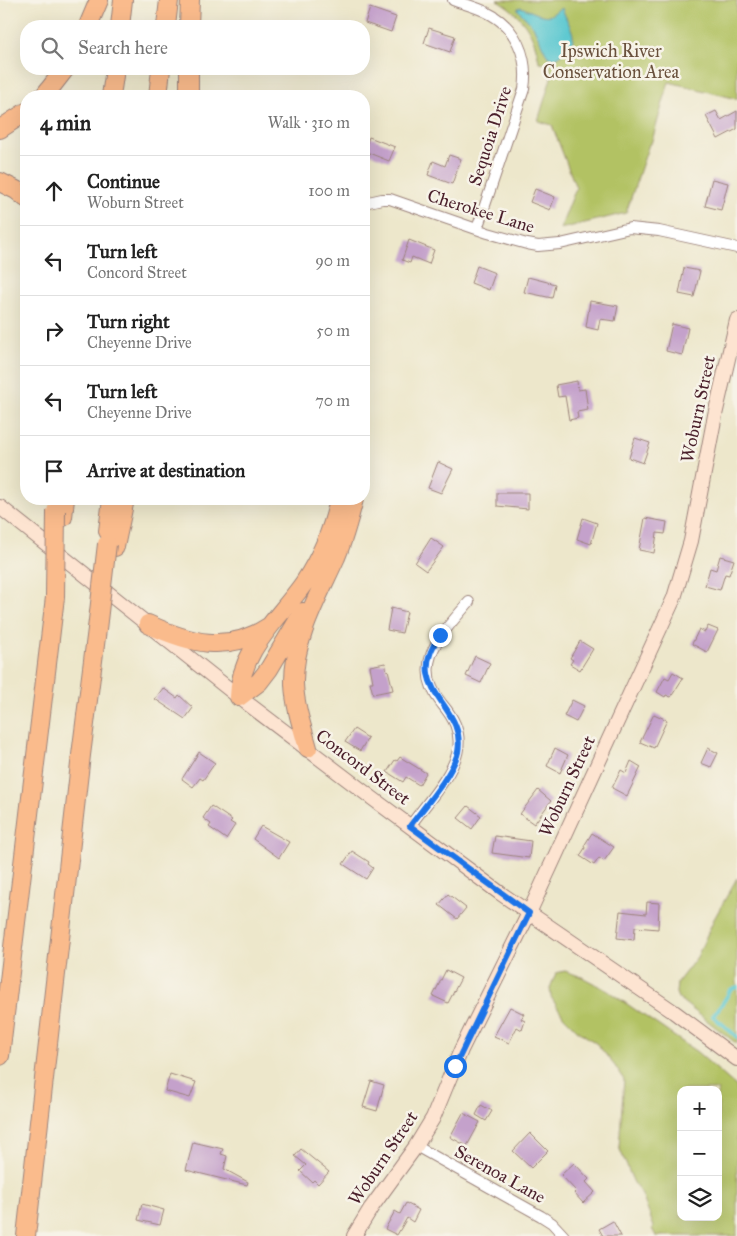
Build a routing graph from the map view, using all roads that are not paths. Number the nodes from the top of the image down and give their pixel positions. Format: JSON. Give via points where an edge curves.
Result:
{"nodes":[{"id":1,"x":99,"y":0,"type":"edge"},
{"id":2,"x":123,"y":0,"type":"edge"},
{"id":3,"x":169,"y":0,"type":"edge"},
{"id":4,"x":190,"y":0,"type":"edge"},
{"id":5,"x":453,"y":0,"type":"edge"},
{"id":6,"x":91,"y":20,"type":"edge"},
{"id":7,"x":121,"y":20,"type":"edge"},
{"id":8,"x":167,"y":20,"type":"edge"},
{"id":9,"x":189,"y":20,"type":"edge"},
{"id":10,"x":60,"y":75,"type":"edge"},
{"id":11,"x":114,"y":75,"type":"edge"},
{"id":12,"x":160,"y":75,"type":"edge"},
{"id":13,"x":188,"y":75,"type":"edge"},
{"id":14,"x":49,"y":90,"type":"edge"},
{"id":15,"x":112,"y":90,"type":"edge"},
{"id":16,"x":159,"y":90,"type":"edge"},
{"id":17,"x":189,"y":90,"type":"edge"},
{"id":18,"x":20,"y":116,"type":"edge"},
{"id":19,"x":0,"y":130,"type":"edge"},
{"id":20,"x":0,"y":182,"type":"edge"},
{"id":21,"x":20,"y":193,"type":"edge"},
{"id":22,"x":370,"y":202,"type":"edge"},
{"id":23,"x":477,"y":229,"type":"junction"},
{"id":24,"x":737,"y":248,"type":"edge"},
{"id":25,"x":737,"y":320,"type":"edge"},
{"id":26,"x":112,"y":505,"type":"edge"},
{"id":27,"x":123,"y":505,"type":"edge"},
{"id":28,"x":338,"y":505,"type":"edge"},
{"id":29,"x":352,"y":505,"type":"edge"},
{"id":30,"x":60,"y":506,"type":"edge"},
{"id":31,"x":0,"y":507,"type":"edge"},
{"id":32,"x":111,"y":545,"type":"junction"},
{"id":33,"x":328,"y":572,"type":"junction"},
{"id":34,"x":469,"y":602,"type":"dead end"},
{"id":35,"x":148,"y":624,"type":"junction"},
{"id":36,"x":270,"y":625,"type":"junction"},
{"id":37,"x":239,"y":697,"type":"junction"},
{"id":38,"x":308,"y":748,"type":"junction"},
{"id":39,"x":410,"y":826,"type":"junction"},
{"id":40,"x":529,"y":913,"type":"junction"},
{"id":41,"x":0,"y":1056,"type":"edge"},
{"id":42,"x":737,"y":1060,"type":"edge"},
{"id":43,"x":416,"y":1146,"type":"junction"},
{"id":44,"x":26,"y":1236,"type":"edge"},
{"id":45,"x":354,"y":1236,"type":"edge"},
{"id":46,"x":564,"y":1236,"type":"edge"}],
"edges":[{"from":1,"to":6,"type":"highway"},
{"from":2,"to":7,"type":"highway"},
{"from":3,"to":8,"type":"highway"},
{"from":4,"to":9,"type":"highway"},
{"from":5,"to":23,"type":"street","name":"Sequoia Drive","via":[[484,11],[502,22],[518,43],[525,69],[524,89]]},
{"from":10,"to":14,"type":"highway"},
{"from":11,"to":15,"type":"highway"},
{"from":12,"to":16,"type":"highway"},
{"from":13,"to":17,"type":"highway"},
{"from":18,"to":19,"type":"highway"},
{"from":20,"to":21,"type":"highway"},
{"from":22,"to":23,"type":"street","name":"Cherokee Lane","via":[[390,199]]},
{"from":23,"to":24,"type":"street","name":"Cherokee Lane","via":[[512,241],[544,246],[623,229],[644,229]]},
{"from":25,"to":40,"type":"street","name":"Woburn Street","via":[[714,414],[693,532],[681,578]]},
{"from":26,"to":32,"type":"highway"},
{"from":27,"to":32,"type":"highway"},
{"from":28,"to":36,"type":"highway","via":[[322,552],[303,584]]},
{"from":29,"to":33,"type":"highway","via":[[346,531]]},
{"from":30,"to":41,"type":"highway","bridge":true,"via":[[54,597]]},
{"from":31,"to":35,"type":"street","name":"Concord Street"},
{"from":32,"to":44,"type":"highway","bridge":true,"via":[[81,755]]},
{"from":33,"to":37,"type":"highway","via":[[269,669],[259,682]]},
{"from":33,"to":38,"type":"highway","via":[[302,637],[295,668],[296,703]]},
{"from":34,"to":39,"type":"street","via":[[436,642],[428,665],[432,689],[457,728],[456,758]]},
{"from":35,"to":36,"type":"highway","via":[[184,639],[212,643],[244,638]]},
{"from":35,"to":37,"type":"street","name":"Concord Street"},
{"from":36,"to":37,"type":"highway","via":[[243,669]]},
{"from":37,"to":38,"type":"street","name":"Concord Street"},
{"from":38,"to":39,"type":"street","name":"Concord Street"},
{"from":39,"to":40,"type":"street","name":"Concord Street"},
{"from":40,"to":42,"type":"street","name":"Concord Street","via":[[674,1012]]},
{"from":40,"to":43,"type":"street","name":"Woburn Street","via":[[461,1050],[436,1114]]},
{"from":43,"to":45,"type":"street","name":"Woburn Street"},
{"from":43,"to":46,"type":"street","name":"Serenoa Lane","via":[[541,1216]]}]}
